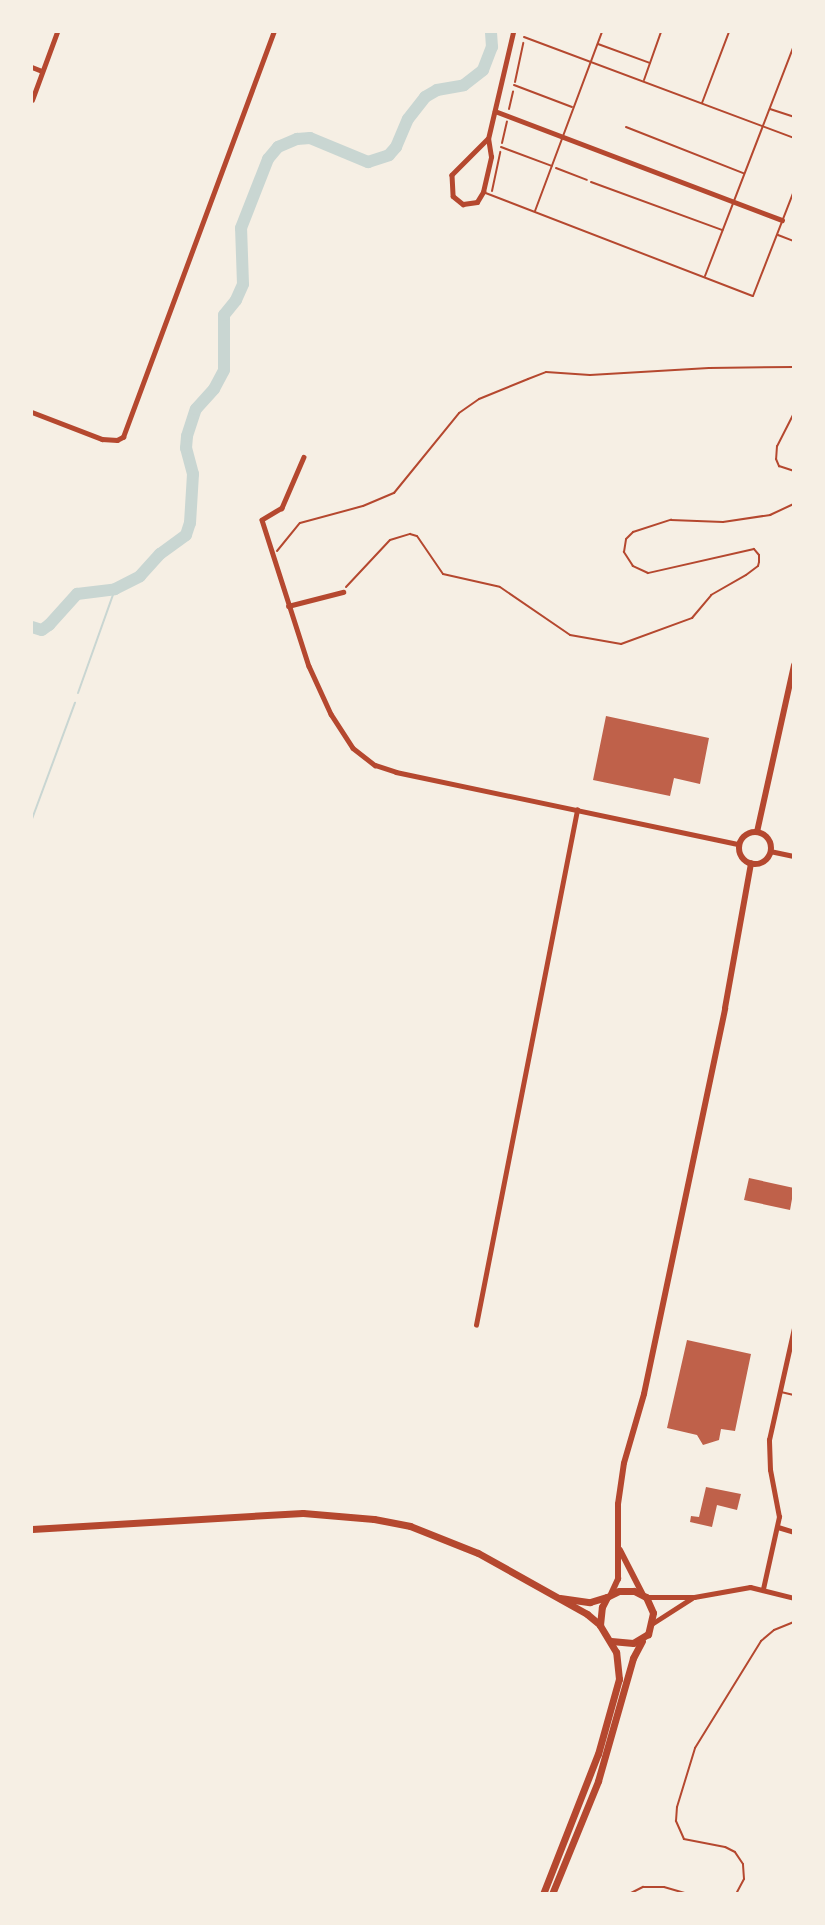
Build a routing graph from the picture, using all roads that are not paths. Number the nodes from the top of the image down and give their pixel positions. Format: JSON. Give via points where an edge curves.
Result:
{"nodes":[{"id":1,"x":57,"y":32,"type":"edge"},
{"id":2,"x":274,"y":32,"type":"edge"},
{"id":3,"x":513,"y":32,"type":"edge"},
{"id":4,"x":602,"y":32,"type":"edge"},
{"id":5,"x":661,"y":32,"type":"edge"},
{"id":6,"x":729,"y":32,"type":"edge"},
{"id":7,"x":524,"y":37,"type":"dead end"},
{"id":8,"x":597,"y":44,"type":"junction"},
{"id":9,"x":793,"y":45,"type":"edge"},
{"id":10,"x":590,"y":62,"type":"junction"},
{"id":11,"x":650,"y":63,"type":"junction"},
{"id":12,"x":32,"y":67,"type":"edge"},
{"id":13,"x":42,"y":71,"type":"junction"},
{"id":14,"x":643,"y":82,"type":"junction"},
{"id":15,"x":514,"y":85,"type":"dead end"},
{"id":16,"x":32,"y":100,"type":"edge"},
{"id":17,"x":702,"y":104,"type":"junction"},
{"id":18,"x":574,"y":107,"type":"junction"},
{"id":19,"x":769,"y":109,"type":"junction"},
{"id":20,"x":495,"y":111,"type":"junction"},
{"id":21,"x":793,"y":117,"type":"edge"},
{"id":22,"x":626,"y":127,"type":"dead end"},
{"id":23,"x":762,"y":127,"type":"junction"},
{"id":24,"x":563,"y":136,"type":"junction"},
{"id":25,"x":793,"y":138,"type":"edge"},
{"id":26,"x":488,"y":139,"type":"junction"},
{"id":27,"x":501,"y":148,"type":"dead end"},
{"id":28,"x":552,"y":166,"type":"junction"},
{"id":29,"x":744,"y":173,"type":"junction"},
{"id":30,"x":591,"y":182,"type":"road end"},
{"id":31,"x":793,"y":191,"type":"edge"},
{"id":32,"x":483,"y":192,"type":"junction"},
{"id":33,"x":734,"y":201,"type":"junction"},
{"id":34,"x":535,"y":212,"type":"junction"},
{"id":35,"x":782,"y":220,"type":"junction"},
{"id":36,"x":723,"y":231,"type":"junction"},
{"id":37,"x":777,"y":235,"type":"junction"},
{"id":38,"x":793,"y":241,"type":"edge"},
{"id":39,"x":705,"y":276,"type":"junction"},
{"id":40,"x":32,"y":412,"type":"edge"},
{"id":41,"x":304,"y":457,"type":"dead end"},
{"id":42,"x":343,"y":592,"type":"road end"},
{"id":43,"x":288,"y":606,"type":"junction"},
{"id":44,"x":793,"y":665,"type":"edge"},
{"id":45,"x":577,"y":810,"type":"junction"},
{"id":46,"x":757,"y":832,"type":"junction"},
{"id":47,"x":739,"y":844,"type":"junction"},
{"id":48,"x":770,"y":851,"type":"junction"},
{"id":49,"x":793,"y":856,"type":"edge"},
{"id":50,"x":751,"y":863,"type":"junction"},
{"id":51,"x":476,"y":1325,"type":"dead end"},
{"id":52,"x":793,"y":1328,"type":"edge"},
{"id":53,"x":780,"y":1392,"type":"junction"},
{"id":54,"x":793,"y":1395,"type":"edge"},
{"id":55,"x":778,"y":1527,"type":"junction"},
{"id":56,"x":32,"y":1529,"type":"edge"},
{"id":57,"x":793,"y":1532,"type":"edge"},
{"id":58,"x":620,"y":1548,"type":"junction"},
{"id":59,"x":763,"y":1589,"type":"junction"},
{"id":60,"x":609,"y":1596,"type":"junction"},
{"id":61,"x":644,"y":1596,"type":"junction"},
{"id":62,"x":694,"y":1597,"type":"junction"},
{"id":63,"x":557,"y":1598,"type":"junction"},
{"id":64,"x":793,"y":1598,"type":"edge"},
{"id":65,"x":653,"y":1623,"type":"junction"},
{"id":66,"x":600,"y":1625,"type":"junction"},
{"id":67,"x":648,"y":1633,"type":"junction"},
{"id":68,"x":611,"y":1641,"type":"junction"},
{"id":69,"x":543,"y":1894,"type":"edge"},
{"id":70,"x":552,"y":1894,"type":"edge"}],
"edges":[{"from":1,"to":13,"type":"street"},
{"from":2,"to":40,"type":"street","via":[[127,430],[117,440],[102,439]]},
{"from":3,"to":20,"type":"street"},
{"from":4,"to":8,"type":"lane"},
{"from":5,"to":11,"type":"lane"},
{"from":6,"to":17,"type":"lane"},
{"from":7,"to":10,"type":"lane"},
{"from":8,"to":10,"type":"lane"},
{"from":8,"to":11,"type":"lane"},
{"from":9,"to":19,"type":"lane"},
{"from":10,"to":14,"type":"lane"},
{"from":10,"to":18,"type":"lane"},
{"from":11,"to":14,"type":"lane"},
{"from":12,"to":13,"type":"street"},
{"from":13,"to":16,"type":"street"},
{"from":14,"to":17,"type":"lane"},
{"from":15,"to":18,"type":"lane"},
{"from":17,"to":23,"type":"lane"},
{"from":18,"to":24,"type":"lane"},
{"from":19,"to":21,"type":"lane"},
{"from":19,"to":23,"type":"lane"},
{"from":20,"to":24,"type":"street"},
{"from":20,"to":26,"type":"street"},
{"from":22,"to":29,"type":"lane"},
{"from":23,"to":25,"type":"lane"},
{"from":23,"to":29,"type":"lane"},
{"from":24,"to":28,"type":"lane"},
{"from":24,"to":33,"type":"street"},
{"from":26,"to":32,"type":"street","via":[[491,157]]},
{"from":26,"to":32,"type":"street","via":[[452,175],[450,187],[463,204],[477,202]]},
{"from":27,"to":28,"type":"lane"},
{"from":28,"to":34,"type":"lane"},
{"from":29,"to":33,"type":"lane"},
{"from":30,"to":36,"type":"lane"},
{"from":31,"to":35,"type":"lane"},
{"from":32,"to":34,"type":"lane"},
{"from":33,"to":35,"type":"street"},
{"from":33,"to":36,"type":"lane"},
{"from":34,"to":39,"type":"lane"},
{"from":35,"to":37,"type":"lane"},
{"from":36,"to":39,"type":"lane"},
{"from":37,"to":38,"type":"lane"},
{"from":37,"to":39,"type":"lane","via":[[753,296]]},
{"from":41,"to":43,"type":"street","via":[[282,508],[262,520]]},
{"from":42,"to":43,"type":"street"},
{"from":43,"to":45,"type":"street","via":[[331,714],[353,748],[375,765]]},
{"from":44,"to":46,"type":"main road"},
{"from":45,"to":47,"type":"street"},
{"from":45,"to":51,"type":"street"},
{"from":46,"to":47,"type":"main road","via":[[744,836]]},
{"from":46,"to":48,"type":"main road","via":[[768,838]]},
{"from":47,"to":50,"type":"main road","via":[[741,856]]},
{"from":48,"to":49,"type":"street"},
{"from":48,"to":50,"type":"main road","via":[[765,860]]},
{"from":50,"to":58,"type":"main road","via":[[726,1008],[647,1381],[624,1463],[618,1504]]},
{"from":52,"to":53,"type":"street"},
{"from":53,"to":54,"type":"lane"},
{"from":53,"to":55,"type":"street","via":[[769,1454]]},
{"from":55,"to":57,"type":"street"},
{"from":55,"to":59,"type":"street"},
{"from":56,"to":63,"type":"highway","via":[[303,1513],[374,1519],[410,1526],[478,1553]]},
{"from":58,"to":60,"type":"main road","via":[[618,1579]]},
{"from":58,"to":61,"type":"main road"},
{"from":59,"to":62,"type":"street"},
{"from":59,"to":64,"type":"street"},
{"from":60,"to":61,"type":"highway","via":[[628,1590]]},
{"from":60,"to":63,"type":"highway","via":[[590,1602]]},
{"from":60,"to":66,"type":"highway"},
{"from":61,"to":62,"type":"street"},
{"from":61,"to":65,"type":"highway"},
{"from":62,"to":65,"type":"street"},
{"from":63,"to":66,"type":"highway"},
{"from":65,"to":67,"type":"highway"},
{"from":66,"to":68,"type":"highway"},
{"from":67,"to":68,"type":"highway","via":[[633,1643]]},
{"from":67,"to":70,"type":"highway","via":[[633,1658],[598,1781]]},
{"from":68,"to":69,"type":"highway","via":[[619,1664],[614,1701]]}]}
